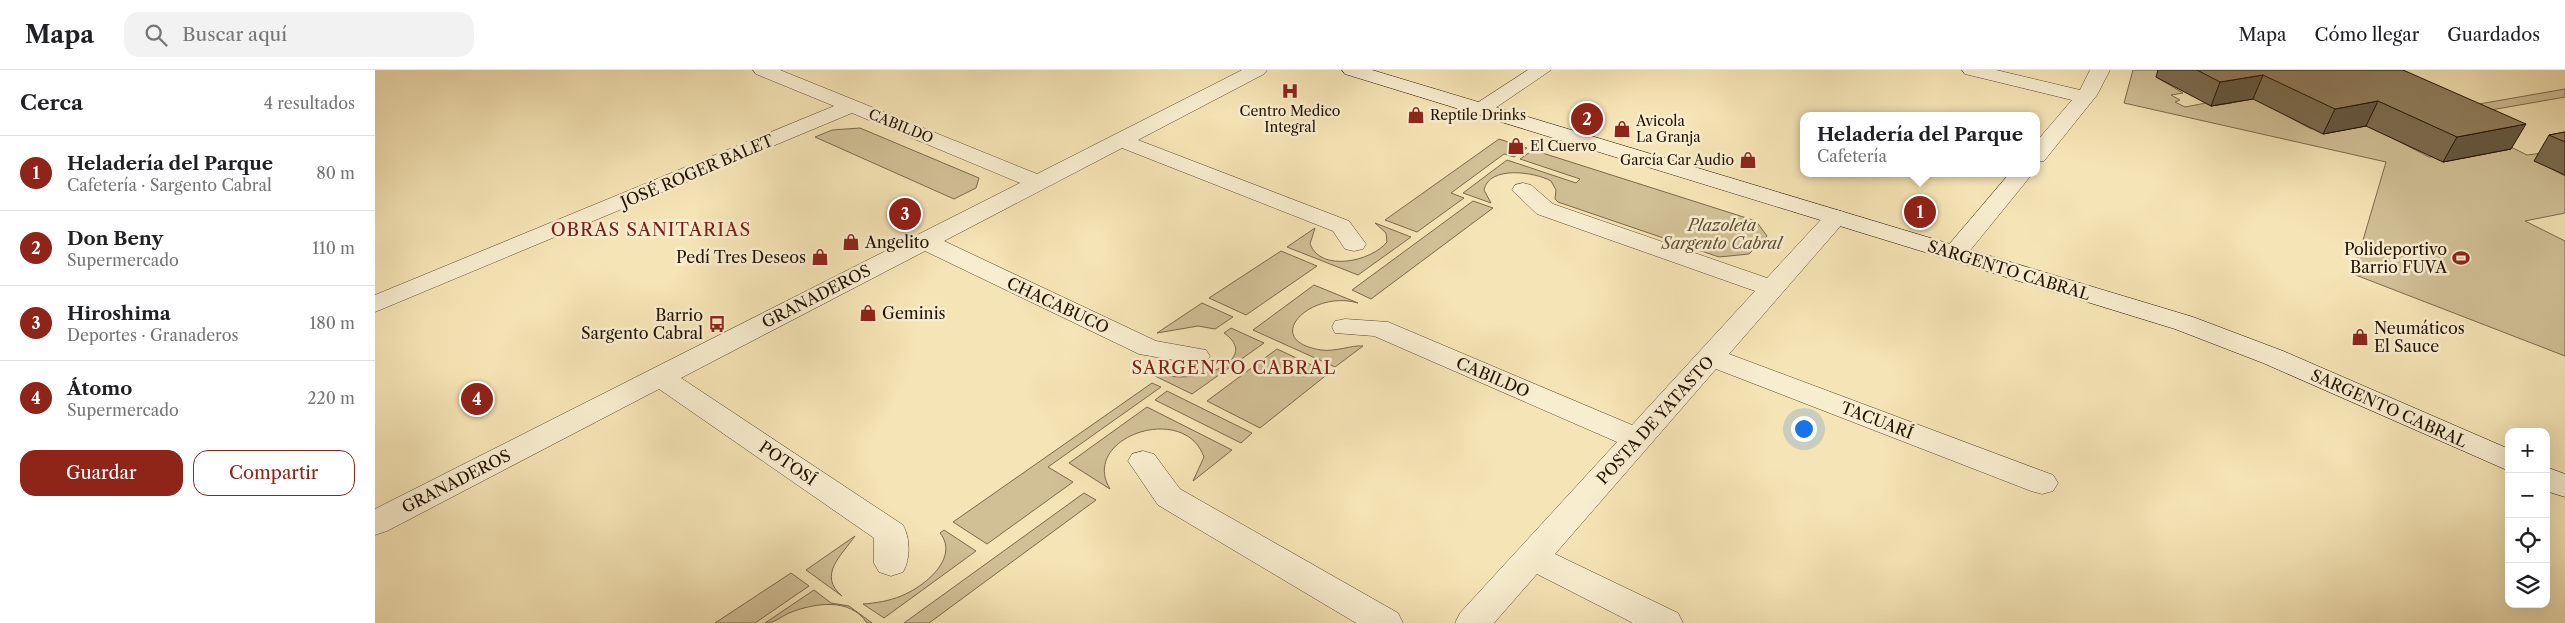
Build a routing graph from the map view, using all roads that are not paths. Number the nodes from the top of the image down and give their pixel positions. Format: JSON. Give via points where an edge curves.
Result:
{"nodes":[{"id":1,"x":763,"y":70,"type":"edge"},
{"id":2,"x":1257,"y":70,"type":"edge"},
{"id":3,"x":1352,"y":70,"type":"edge"},
{"id":4,"x":1541,"y":70,"type":"edge"},
{"id":5,"x":1972,"y":70,"type":"edge"},
{"id":6,"x":2099,"y":70,"type":"edge"},
{"id":7,"x":2085,"y":97,"type":"junction"},
{"id":8,"x":852,"y":106,"type":"junction"},
{"id":9,"x":1481,"y":109,"type":"junction"},
{"id":10,"x":1120,"y":140,"type":"junction"},
{"id":11,"x":2040,"y":151,"type":"edge"},
{"id":12,"x":2019,"y":177,"type":"edge"},
{"id":13,"x":1038,"y":182,"type":"junction"},
{"id":14,"x":1523,"y":190,"type":"dead end"},
{"id":15,"x":1836,"y":217,"type":"junction"},
{"id":16,"x":924,"y":241,"type":"junction"},
{"id":17,"x":1354,"y":244,"type":"dead end"},
{"id":18,"x":1955,"y":253,"type":"junction"},
{"id":19,"x":1772,"y":288,"type":"junction"},
{"id":20,"x":375,"y":304,"type":"edge"},
{"id":21,"x":1345,"y":327,"type":"dead end"},
{"id":22,"x":1196,"y":356,"type":"dead end"},
{"id":23,"x":1711,"y":357,"type":"junction"},
{"id":24,"x":660,"y":377,"type":"junction"},
{"id":25,"x":1637,"y":439,"type":"junction"},
{"id":26,"x":2505,"y":459,"type":"edge"},
{"id":27,"x":1143,"y":461,"type":"dead end"},
{"id":28,"x":2550,"y":480,"type":"edge"},
{"id":29,"x":2042,"y":483,"type":"dead end"},
{"id":30,"x":2565,"y":486,"type":"edge"},
{"id":31,"x":375,"y":523,"type":"edge"},
{"id":32,"x":1532,"y":557,"type":"junction"},
{"id":33,"x":891,"y":563,"type":"dead end"},
{"id":34,"x":1385,"y":623,"type":"edge"},
{"id":35,"x":1473,"y":623,"type":"edge"},
{"id":36,"x":1665,"y":623,"type":"edge"}],
"edges":[{"from":1,"to":8,"type":"street","name":"CABILDO"},
{"from":2,"to":10,"type":"street","name":"GRANADEROS"},
{"from":3,"to":9,"type":"street","name":"SARGENTO CABRAL"},
{"from":4,"to":9,"type":"street"},
{"from":5,"to":7,"type":"street"},
{"from":6,"to":7,"type":"street"},
{"from":7,"to":11,"type":"street"},
{"from":8,"to":13,"type":"street","name":"CABILDO"},
{"from":8,"to":20,"type":"street","name":"JOSÉ ROGER BALET"},
{"from":9,"to":15,"type":"street","name":"SARGENTO CABRAL"},
{"from":10,"to":13,"type":"street","name":"GRANADEROS"},
{"from":10,"to":17,"type":"street","via":[[1341,226]]},
{"from":12,"to":18,"type":"street"},
{"from":13,"to":16,"type":"street","name":"GRANADEROS"},
{"from":14,"to":19,"type":"street","via":[[1545,209]]},
{"from":15,"to":18,"type":"street","name":"SARGENTO CABRAL"},
{"from":15,"to":19,"type":"street","name":"POSTA DE YATASTO"},
{"from":16,"to":22,"type":"street","name":"CHACABUCO","via":[[1149,348]]},
{"from":16,"to":24,"type":"street","name":"GRANADEROS"},
{"from":18,"to":26,"type":"street","name":"SARGENTO CABRAL","via":[[2184,323],[2241,344]]},
{"from":19,"to":23,"type":"street","name":"POSTA DE YATASTO"},
{"from":21,"to":25,"type":"street","name":"CABILDO","via":[[1378,328]]},
{"from":23,"to":25,"type":"street","name":"POSTA DE YATASTO"},
{"from":23,"to":29,"type":"street","name":"TACUARÍ"},
{"from":24,"to":31,"type":"street","name":"GRANADEROS"},
{"from":24,"to":33,"type":"street","name":"POTOSÍ","via":[[891,533]]},
{"from":25,"to":32,"type":"street","name":"POSTA DE YATASTO"},
{"from":27,"to":34,"type":"street","via":[[1169,497]]},
{"from":28,"to":30,"type":"street"},
{"from":32,"to":35,"type":"street","name":"POSTA DE YATASTO"},
{"from":32,"to":36,"type":"street"}]}
